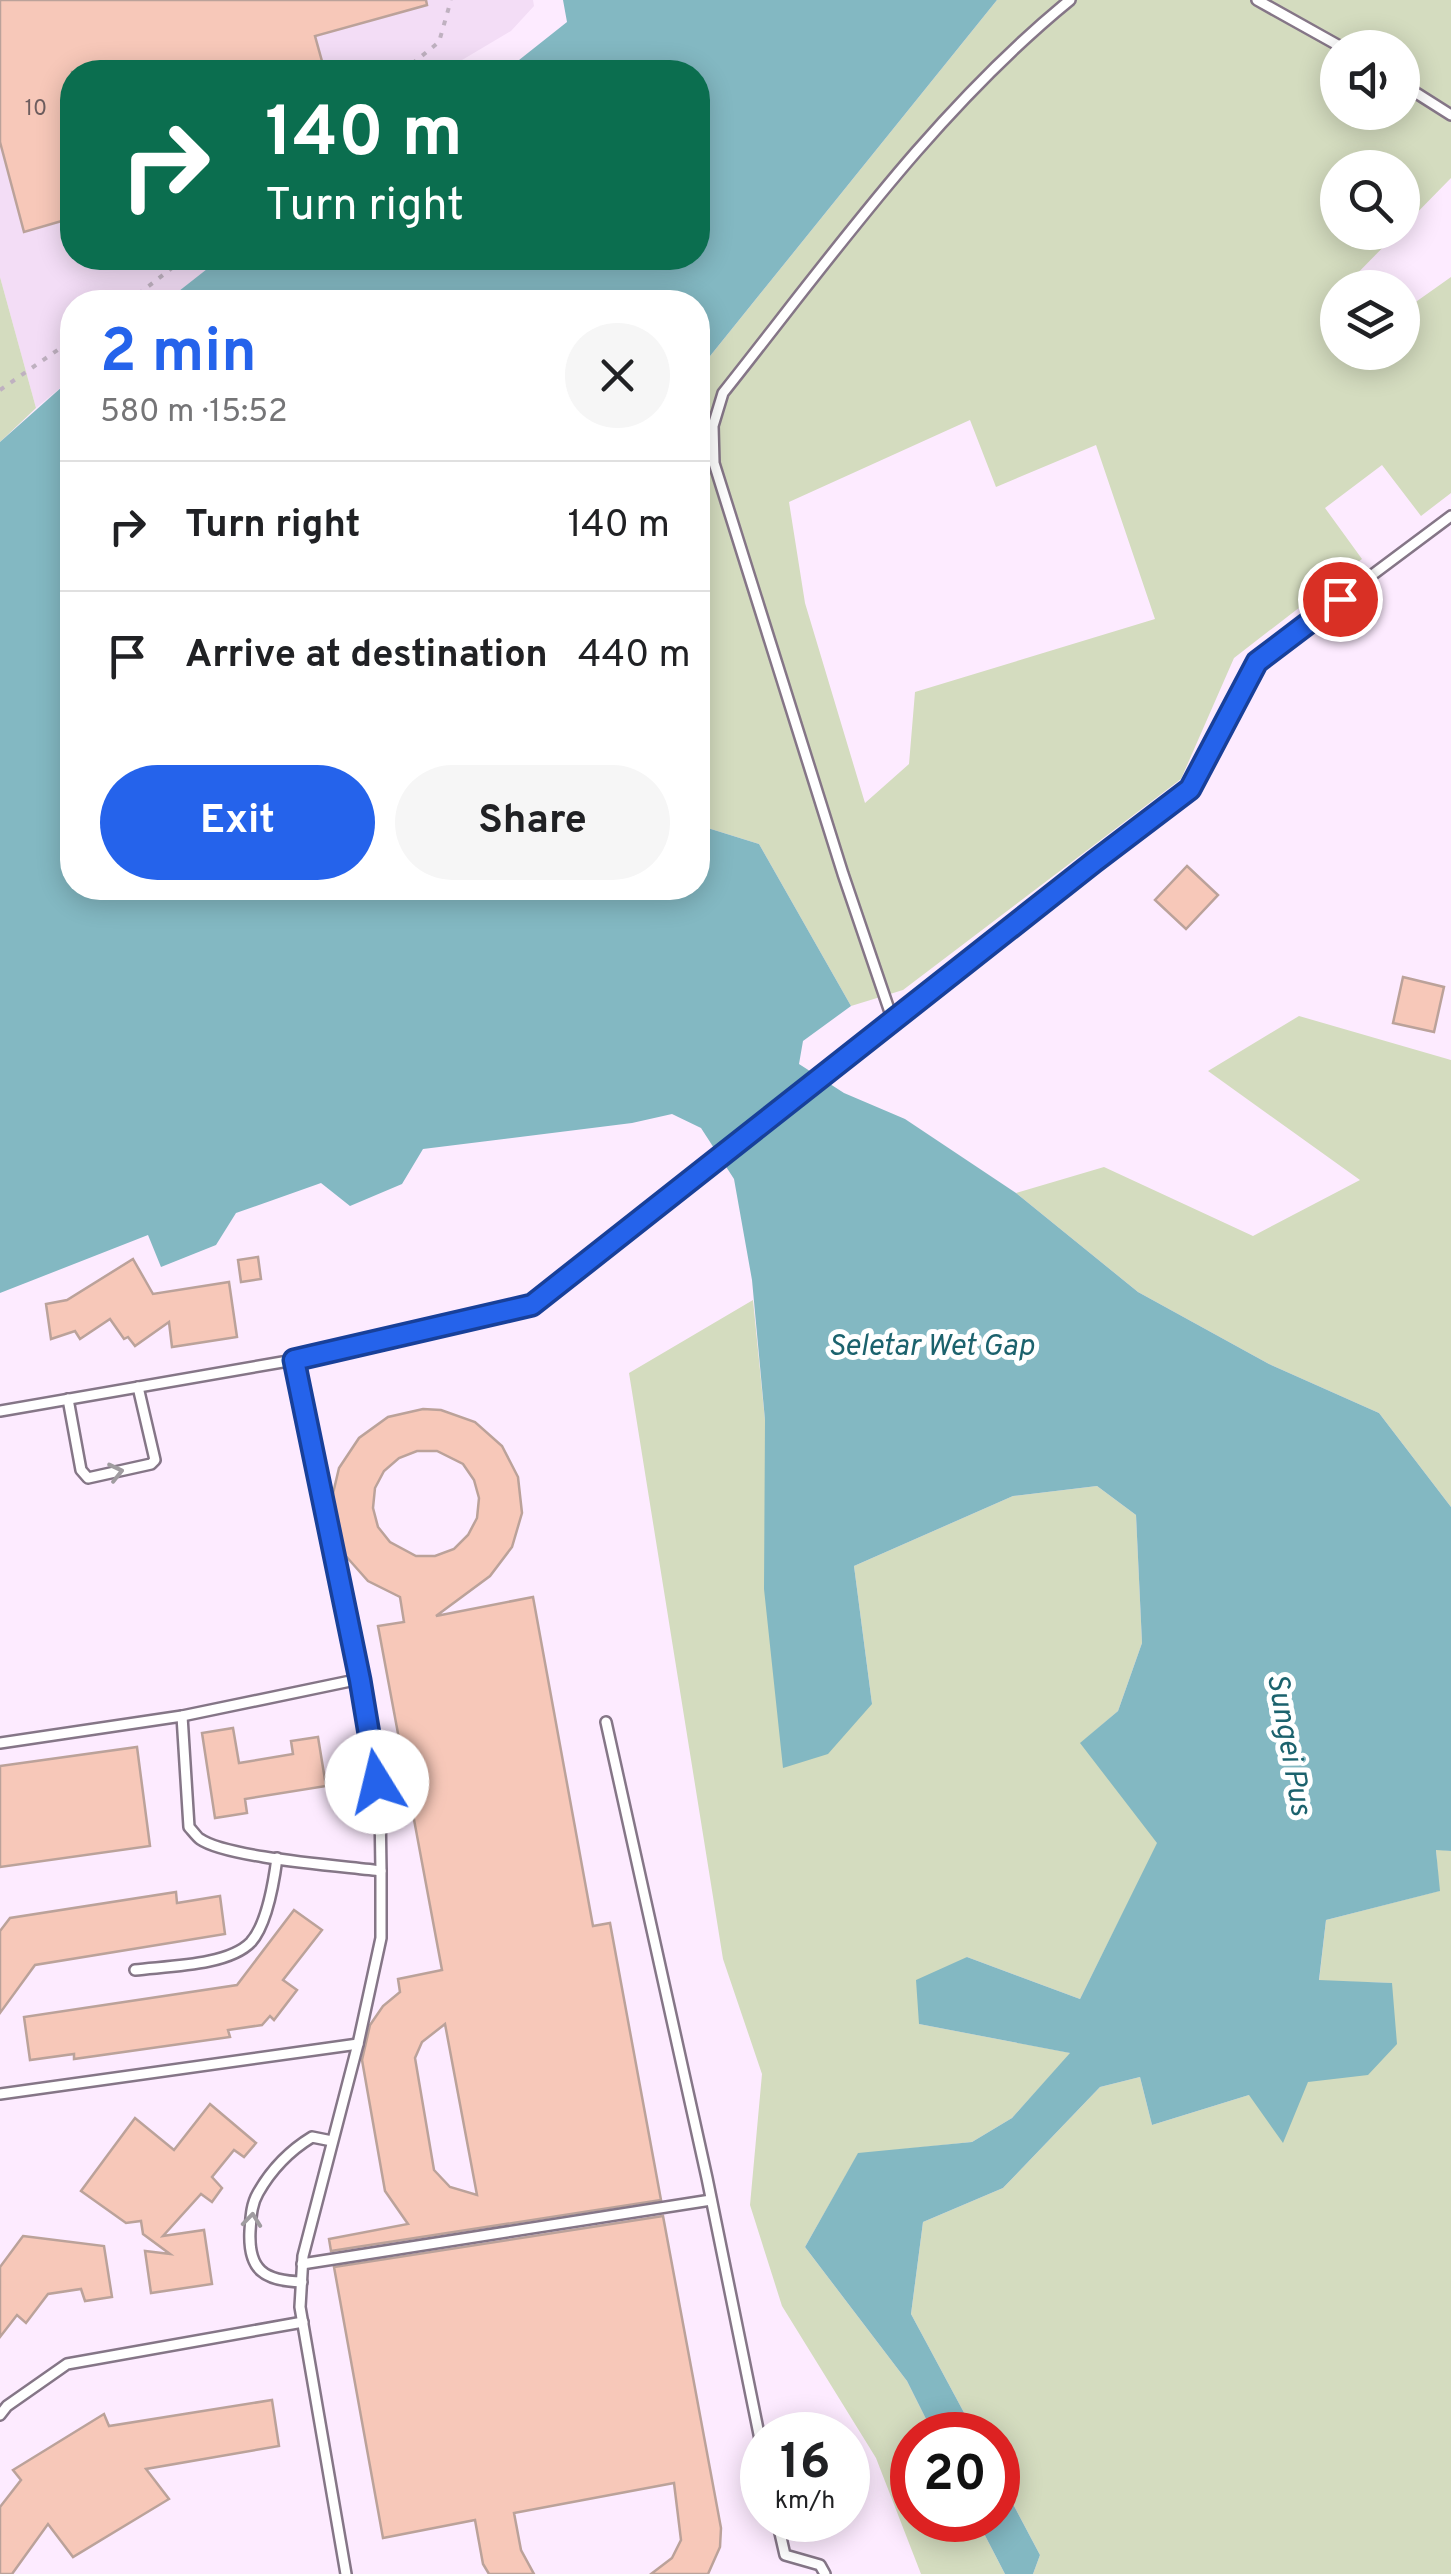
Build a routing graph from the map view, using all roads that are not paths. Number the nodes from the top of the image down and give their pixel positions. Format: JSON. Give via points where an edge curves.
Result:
{"nodes":[{"id":1,"x":1070,"y":0,"type":"edge"},
{"id":2,"x":1257,"y":0,"type":"edge"},
{"id":3,"x":1320,"y":35,"type":"edge"},
{"id":4,"x":1420,"y":95,"type":"edge"},
{"id":5,"x":1451,"y":115,"type":"edge"},
{"id":6,"x":1451,"y":516,"type":"edge"},
{"id":7,"x":893,"y":1020,"type":"junction"},
{"id":8,"x":294,"y":1360,"type":"junction"},
{"id":9,"x":138,"y":1387,"type":"junction"},
{"id":10,"x":68,"y":1399,"type":"junction"},
{"id":11,"x":0,"y":1411,"type":"edge"},
{"id":12,"x":360,"y":1680,"type":"junction"},
{"id":13,"x":182,"y":1716,"type":"junction"},
{"id":14,"x":606,"y":1722,"type":"dead end"},
{"id":15,"x":0,"y":1743,"type":"edge"},
{"id":16,"x":278,"y":1858,"type":"junction"},
{"id":17,"x":381,"y":1871,"type":"junction"},
{"id":18,"x":136,"y":1970,"type":"dead end"},
{"id":19,"x":358,"y":2044,"type":"junction"},
{"id":20,"x":0,"y":2094,"type":"edge"},
{"id":21,"x":332,"y":2141,"type":"junction"},
{"id":22,"x":711,"y":2200,"type":"junction"},
{"id":23,"x":302,"y":2264,"type":"junction"},
{"id":24,"x":302,"y":2282,"type":"junction"},
{"id":25,"x":303,"y":2322,"type":"junction"},
{"id":26,"x":754,"y":2412,"type":"edge"},
{"id":27,"x":0,"y":2415,"type":"edge"},
{"id":28,"x":782,"y":2542,"type":"edge"},
{"id":29,"x":825,"y":2571,"type":"edge"},
{"id":30,"x":346,"y":2574,"type":"edge"}],
"edges":[{"from":1,"to":7,"type":"lane","via":[[1018,43],[890,184],[724,393],[712,426],[714,463]]},
{"from":2,"to":3,"type":"lane"},
{"from":4,"to":5,"type":"lane"},
{"from":6,"to":7,"type":"lane","via":[[1257,662],[1190,789]]},
{"from":7,"to":8,"type":"lane","via":[[532,1305]]},
{"from":8,"to":9,"type":"lane"},
{"from":8,"to":12,"type":"lane"},
{"from":9,"to":10,"type":"lane"},
{"from":10,"to":9,"type":"lane","one_way":true,"via":[[88,1478],[155,1460]]},
{"from":10,"to":11,"type":"lane"},
{"from":12,"to":13,"type":"lane"},
{"from":12,"to":17,"type":"lane","via":[[380,1806]]},
{"from":13,"to":15,"type":"lane"},
{"from":13,"to":16,"type":"lane","via":[[189,1827],[216,1846]]},
{"from":14,"to":22,"type":"lane"},
{"from":16,"to":17,"type":"lane"},
{"from":16,"to":18,"type":"lane","via":[[273,1894],[251,1942],[220,1960]]},
{"from":17,"to":19,"type":"lane","via":[[381,1938]]},
{"from":19,"to":20,"type":"lane"},
{"from":19,"to":21,"type":"lane"},
{"from":21,"to":23,"type":"lane"},
{"from":24,"to":21,"type":"lane","one_way":true,"via":[[274,2279],[252,2261],[252,2208],[292,2149],[312,2137]]},
{"from":22,"to":23,"type":"lane"},
{"from":22,"to":26,"type":"lane"},
{"from":23,"to":24,"type":"lane"},
{"from":24,"to":25,"type":"lane"},
{"from":25,"to":27,"type":"lane","via":[[66,2364]]},
{"from":25,"to":30,"type":"lane"},
{"from":28,"to":29,"type":"lane","via":[[785,2555]]}]}
